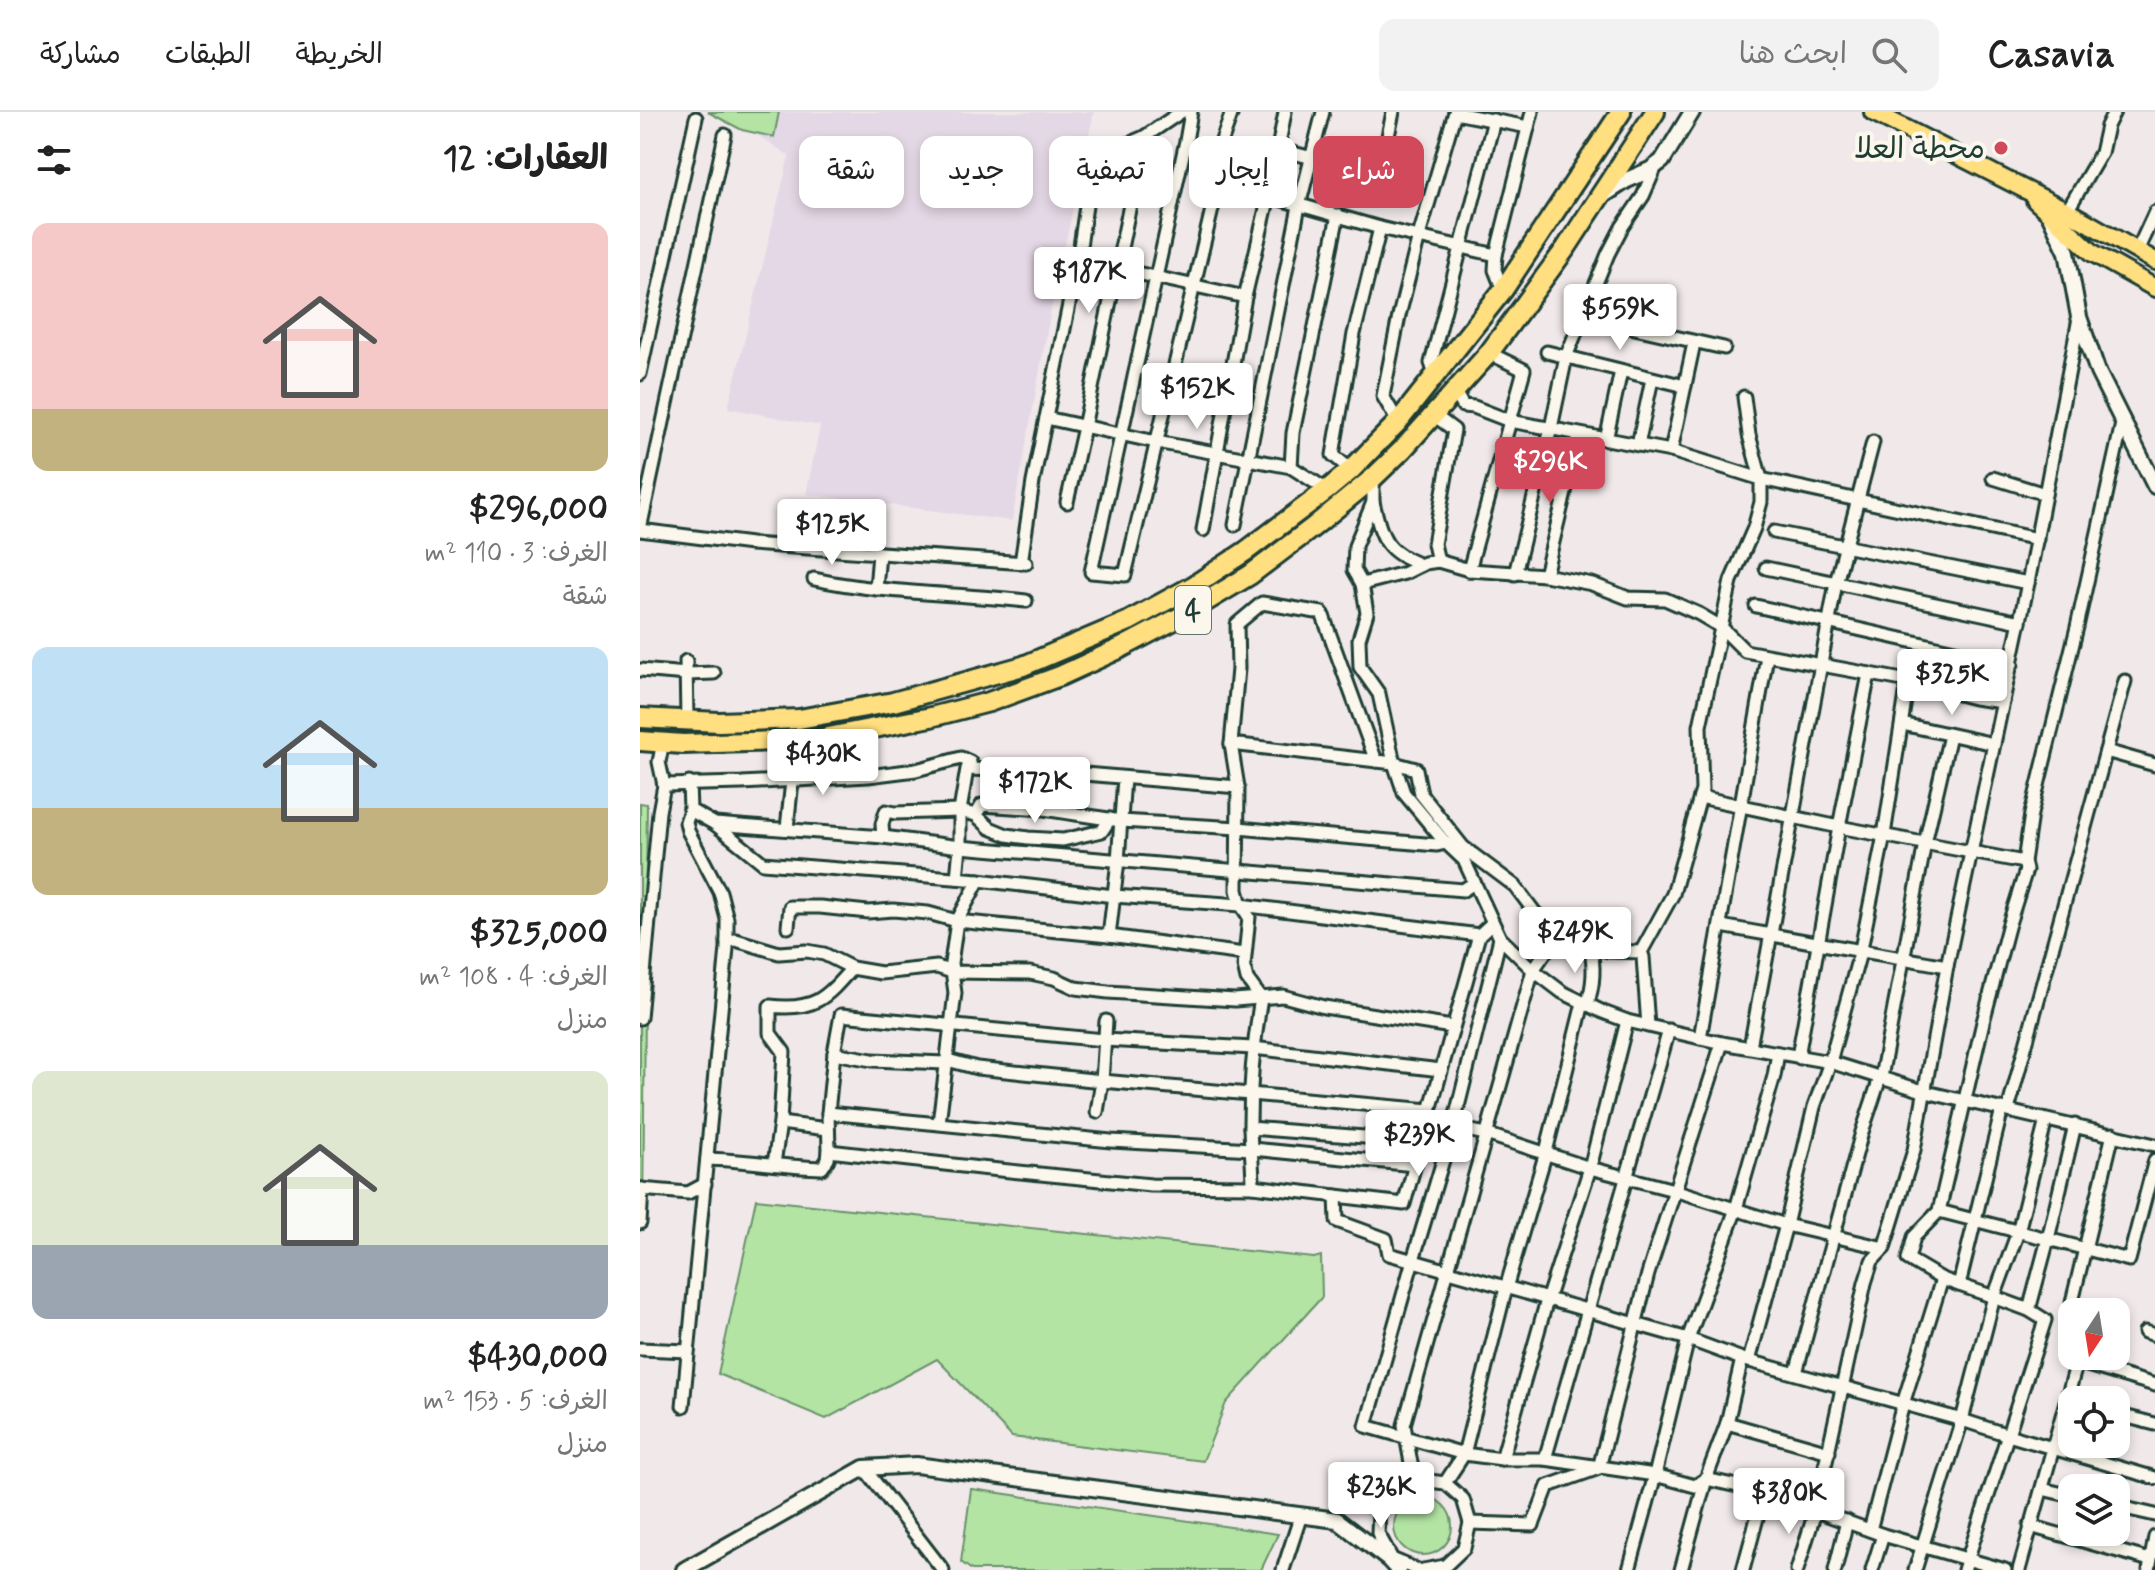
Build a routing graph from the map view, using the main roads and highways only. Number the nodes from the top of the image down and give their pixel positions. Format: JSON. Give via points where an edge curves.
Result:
{"nodes":[{"id":1,"x":1621,"y":112,"type":"edge"},
{"id":2,"x":1655,"y":112,"type":"edge"},
{"id":3,"x":1692,"y":112,"type":"edge"},
{"id":4,"x":1873,"y":112,"type":"edge"},
{"id":5,"x":1625,"y":158,"type":"junction"},
{"id":6,"x":1653,"y":168,"type":"junction"},
{"id":7,"x":2019,"y":186,"type":"junction"},
{"id":8,"x":1595,"y":204,"type":"junction"},
{"id":9,"x":2048,"y":212,"type":"junction"},
{"id":10,"x":2155,"y":261,"type":"edge"},
{"id":11,"x":2155,"y":288,"type":"edge"},
{"id":12,"x":2155,"y":486,"type":"edge"},
{"id":13,"x":640,"y":718,"type":"edge"},
{"id":14,"x":640,"y":741,"type":"edge"},
{"id":15,"x":688,"y":1569,"type":"edge"},
{"id":16,"x":1398,"y":1570,"type":"edge"}],
"edges":[{"from":1,"to":13,"type":"highway","number":"4","via":[[1503,290],[1398,422],[1327,490],[1193,586],[1129,621],[1023,666],[893,702],[799,719]]},
{"from":2,"to":5,"type":"highway","number":"4"},
{"from":3,"to":6,"type":"main road"},
{"from":4,"to":7,"type":"main road"},
{"from":5,"to":6,"type":"main road","via":[[1633,166]]},
{"from":5,"to":8,"type":"highway","number":"4"},
{"from":6,"to":8,"type":"main road","via":[[1616,186]]},
{"from":7,"to":9,"type":"main road"},
{"from":7,"to":10,"type":"main road"},
{"from":8,"to":14,"type":"highway","number":"4","via":[[1459,399],[1434,415],[1373,478],[1250,575],[1180,617],[1060,676],[931,717],[813,740]]},
{"from":9,"to":11,"type":"main road","via":[[2093,253]]},
{"from":9,"to":12,"type":"main road","via":[[2067,252],[2079,317],[2098,372]]},
{"from":15,"to":16,"type":"main road","via":[[864,1468],[916,1465],[1337,1520]]}]}
